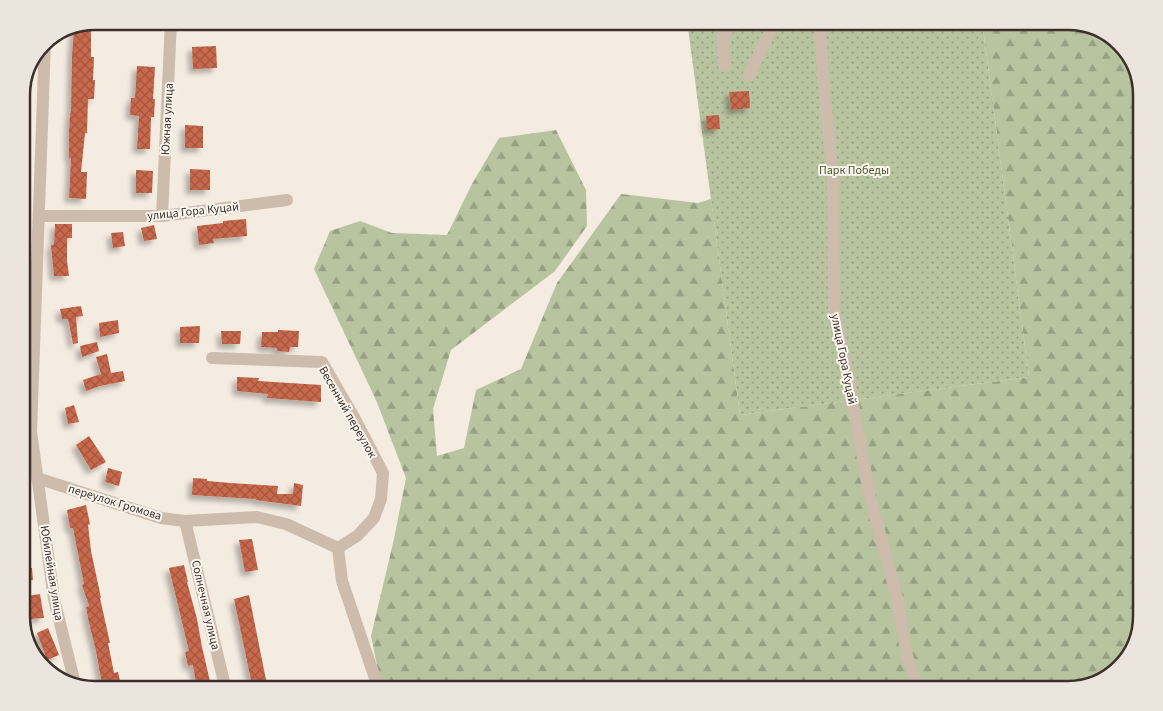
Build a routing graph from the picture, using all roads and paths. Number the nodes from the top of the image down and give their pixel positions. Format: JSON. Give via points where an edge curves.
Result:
{"nodes":[{"id":1,"x":171,"y":30,"type":"edge"},
{"id":2,"x":727,"y":30,"type":"edge"},
{"id":3,"x":770,"y":30,"type":"edge"},
{"id":4,"x":820,"y":30,"type":"edge"},
{"id":5,"x":45,"y":53,"type":"edge"},
{"id":6,"x":724,"y":66,"type":"dead end"},
{"id":7,"x":749,"y":74,"type":"dead end"},
{"id":8,"x":287,"y":200,"type":"dead end"},
{"id":9,"x":39,"y":216,"type":"junction"},
{"id":10,"x":162,"y":216,"type":"junction"},
{"id":11,"x":212,"y":358,"type":"dead end"},
{"id":12,"x":30,"y":365,"type":"edge"},
{"id":13,"x":30,"y":448,"type":"edge"},
{"id":14,"x":37,"y":478,"type":"junction"},
{"id":15,"x":185,"y":521,"type":"junction"},
{"id":16,"x":338,"y":548,"type":"junction"},
{"id":17,"x":73,"y":677,"type":"edge"},
{"id":18,"x":224,"y":681,"type":"edge"},
{"id":19,"x":376,"y":681,"type":"edge"},
{"id":20,"x":916,"y":681,"type":"edge"}],
"edges":[{"from":1,"to":10,"type":"street","name":"Южная улица"},
{"from":2,"to":6,"type":"street","via":[[723,37]]},
{"from":3,"to":7,"type":"street"},
{"from":4,"to":20,"type":"street","name":"улица Гора Куцай","via":[[833,180],[834,310],[870,497],[897,598],[907,656]]},
{"from":5,"to":9,"type":"street","name":"Юбилейная улица"},
{"from":8,"to":10,"type":"street","name":"улица Гора Куцай"},
{"from":9,"to":10,"type":"street","name":"улица Гора Куцай"},
{"from":9,"to":12,"type":"street","name":"Юбилейная улица"},
{"from":11,"to":16,"type":"street","name":"Весенний переулок","via":[[322,362],[383,474],[381,500],[374,518],[357,536]]},
{"from":13,"to":14,"type":"street","name":"Юбилейная улица"},
{"from":14,"to":15,"type":"street","name":"переулок Громова","via":[[161,518]]},
{"from":14,"to":17,"type":"street","name":"Юбилейная улица","via":[[54,599]]},
{"from":15,"to":16,"type":"street","name":"переулок Громова","via":[[257,517],[286,524]]},
{"from":15,"to":18,"type":"street","name":"Солнечная улица"},
{"from":16,"to":19,"type":"street","via":[[342,581]]}]}
